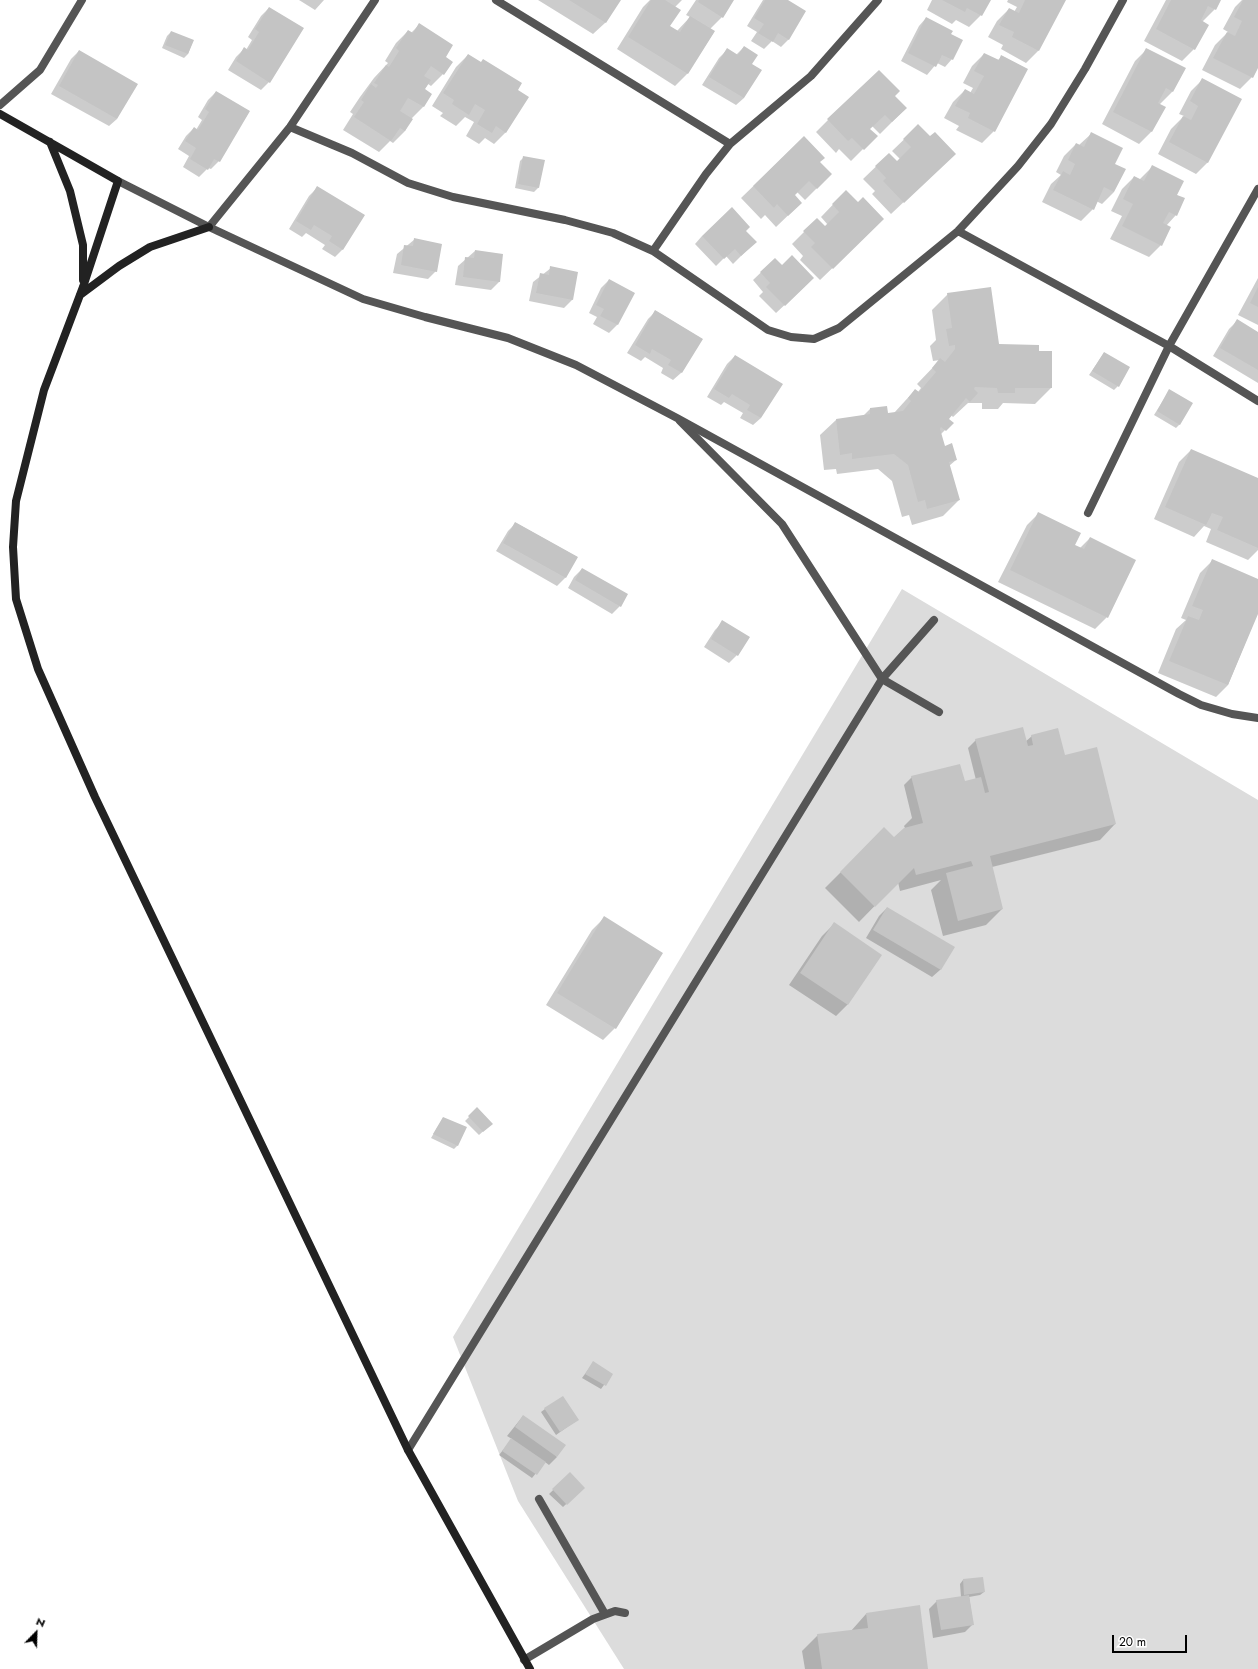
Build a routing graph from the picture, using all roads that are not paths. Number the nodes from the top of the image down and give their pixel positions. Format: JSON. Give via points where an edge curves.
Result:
{"nodes":[{"id":1,"x":82,"y":0,"type":"edge"},
{"id":2,"x":375,"y":0,"type":"edge"},
{"id":3,"x":496,"y":0,"type":"edge"},
{"id":4,"x":878,"y":0,"type":"edge"},
{"id":5,"x":1123,"y":0,"type":"edge"},
{"id":6,"x":0,"y":105,"type":"edge"},
{"id":7,"x":0,"y":114,"type":"edge"},
{"id":8,"x":290,"y":127,"type":"junction"},
{"id":9,"x":50,"y":142,"type":"junction"},
{"id":10,"x":730,"y":144,"type":"junction"},
{"id":11,"x":118,"y":181,"type":"junction"},
{"id":12,"x":1258,"y":189,"type":"edge"},
{"id":13,"x":209,"y":227,"type":"junction"},
{"id":14,"x":958,"y":231,"type":"junction"},
{"id":15,"x":653,"y":251,"type":"junction"},
{"id":16,"x":83,"y":287,"type":"junction"},
{"id":17,"x":80,"y":296,"type":"junction"},
{"id":18,"x":1169,"y":346,"type":"junction"},
{"id":19,"x":1258,"y":401,"type":"edge"},
{"id":20,"x":677,"y":418,"type":"junction"},
{"id":21,"x":1088,"y":513,"type":"dead end"},
{"id":22,"x":934,"y":620,"type":"dead end"},
{"id":23,"x":882,"y":679,"type":"junction"},
{"id":24,"x":939,"y":712,"type":"dead end"},
{"id":25,"x":1258,"y":718,"type":"edge"},
{"id":26,"x":408,"y":1450,"type":"junction"},
{"id":27,"x":538,"y":1499,"type":"dead end"},
{"id":28,"x":624,"y":1613,"type":"dead end"},
{"id":29,"x":605,"y":1614,"type":"junction"},
{"id":30,"x":524,"y":1660,"type":"junction"},
{"id":31,"x":530,"y":1669,"type":"edge"}],
"edges":[{"from":1,"to":6,"type":"street","via":[[40,70]]},
{"from":2,"to":8,"type":"street"},
{"from":3,"to":10,"type":"street"},
{"from":4,"to":10,"type":"street","via":[[811,76]]},
{"from":5,"to":14,"type":"street","via":[[1051,124],[1018,166]]},
{"from":7,"to":9,"type":"street"},
{"from":8,"to":13,"type":"street"},
{"from":8,"to":15,"type":"street","via":[[352,153],[408,183],[453,197],[565,220],[613,233]]},
{"from":9,"to":11,"type":"street"},
{"from":9,"to":16,"type":"street","via":[[70,191],[83,245]]},
{"from":10,"to":15,"type":"street"},
{"from":11,"to":13,"type":"street"},
{"from":11,"to":16,"type":"street"},
{"from":12,"to":18,"type":"street"},
{"from":13,"to":17,"type":"street","via":[[150,247]]},
{"from":13,"to":20,"type":"street","via":[[363,299],[425,318],[508,338],[569,363]]},
{"from":14,"to":15,"type":"street","via":[[840,328],[814,339],[791,337],[768,330]]},
{"from":14,"to":18,"type":"street"},
{"from":16,"to":17,"type":"street"},
{"from":17,"to":26,"type":"street","via":[[44,390],[16,501],[13,547],[16,599],[38,669],[95,797]]},
{"from":18,"to":19,"type":"street"},
{"from":18,"to":21,"type":"street"},
{"from":20,"to":23,"type":"street","via":[[782,524]]},
{"from":20,"to":25,"type":"street","via":[[1179,694],[1201,705]]},
{"from":22,"to":23,"type":"street"},
{"from":23,"to":24,"type":"street"},
{"from":23,"to":26,"type":"street"},
{"from":26,"to":30,"type":"street"},
{"from":27,"to":29,"type":"street"},
{"from":28,"to":29,"type":"street","via":[[614,1611]]},
{"from":29,"to":30,"type":"street"},
{"from":30,"to":31,"type":"street"}]}
